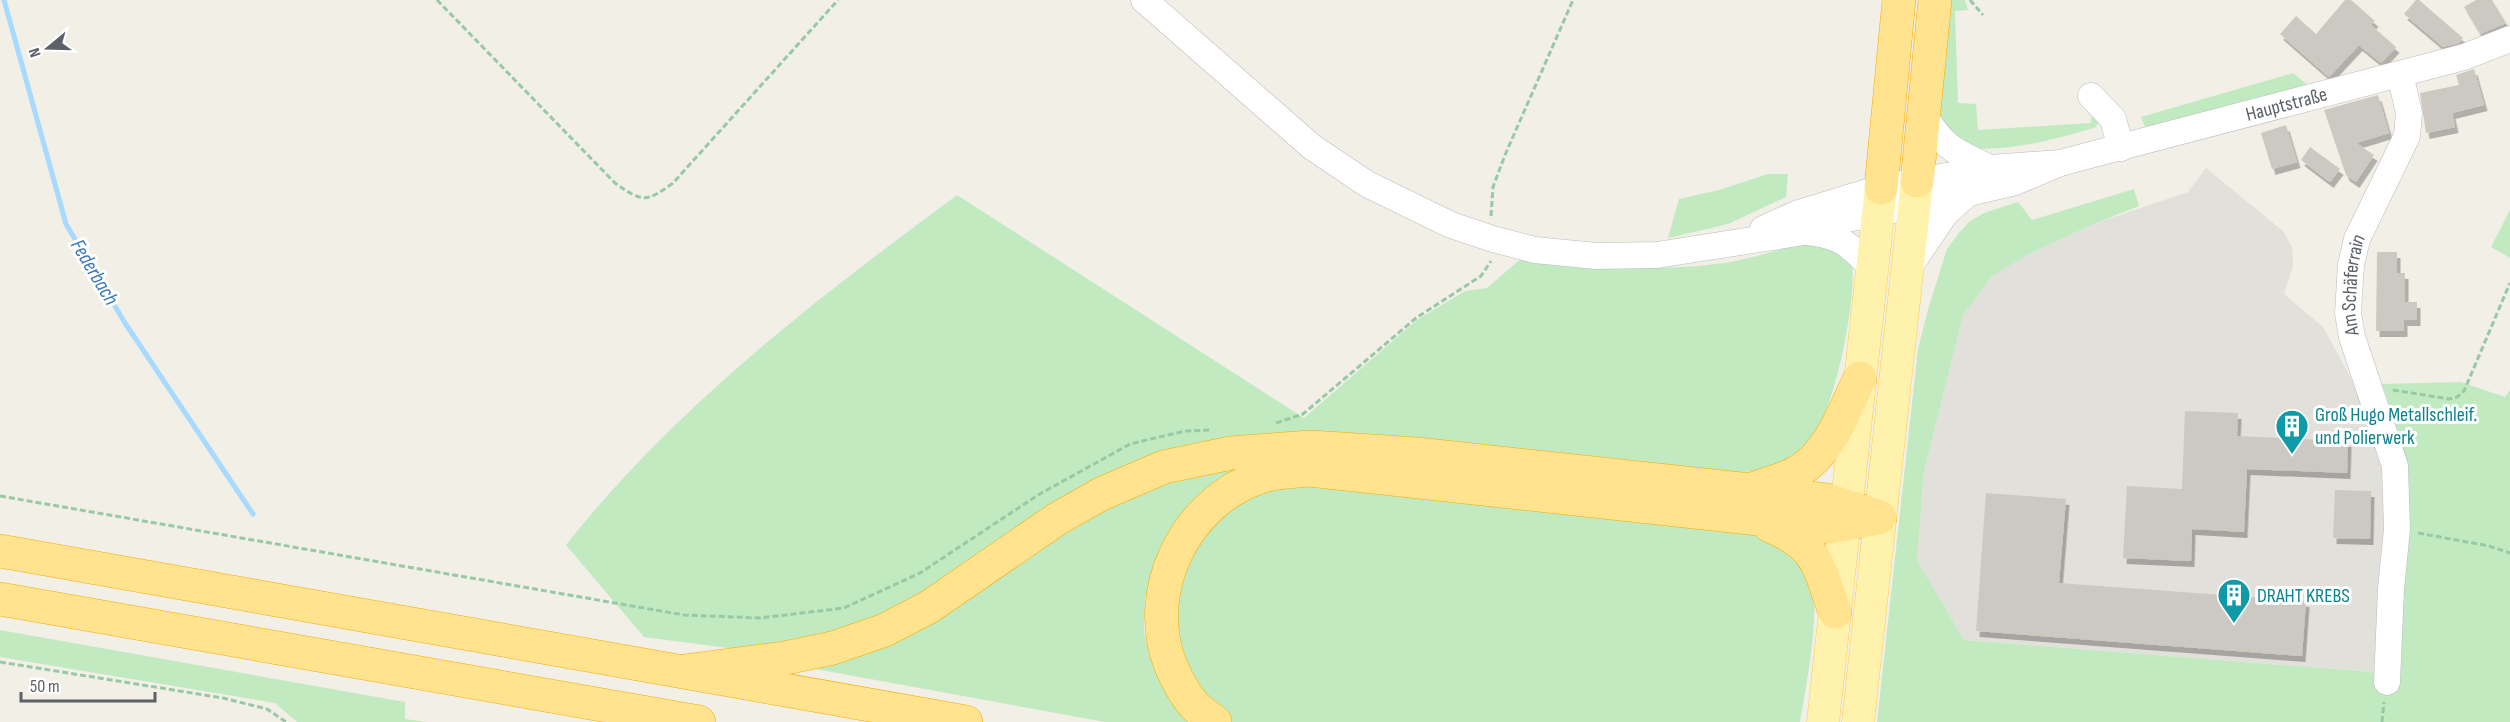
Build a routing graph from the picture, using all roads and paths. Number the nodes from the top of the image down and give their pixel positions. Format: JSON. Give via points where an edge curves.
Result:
{"nodes":[{"id":1,"x":437,"y":0,"type":"edge"},
{"id":2,"x":838,"y":0,"type":"edge"},
{"id":3,"x":1144,"y":0,"type":"edge"},
{"id":4,"x":1573,"y":0,"type":"edge"},
{"id":5,"x":1899,"y":0,"type":"edge"},
{"id":6,"x":1935,"y":0,"type":"edge"},
{"id":7,"x":1970,"y":0,"type":"edge"},
{"id":8,"x":1983,"y":15,"type":"dead end"},
{"id":9,"x":2510,"y":39,"type":"edge"},
{"id":10,"x":2400,"y":74,"type":"junction"},
{"id":11,"x":2091,"y":96,"type":"dead end"},
{"id":12,"x":1923,"y":114,"type":"junction"},
{"id":13,"x":2121,"y":148,"type":"junction"},
{"id":14,"x":2060,"y":164,"type":"junction"},
{"id":15,"x":1990,"y":168,"type":"junction"},
{"id":16,"x":1916,"y":194,"type":"junction"},
{"id":17,"x":1966,"y":195,"type":"junction"},
{"id":18,"x":1880,"y":200,"type":"junction"},
{"id":19,"x":1804,"y":232,"type":"junction"},
{"id":20,"x":1493,"y":239,"type":"junction"},
{"id":21,"x":1736,"y":241,"type":"junction"},
{"id":22,"x":1872,"y":268,"type":"junction"},
{"id":23,"x":1908,"y":269,"type":"junction"},
{"id":24,"x":2510,"y":283,"type":"edge"},
{"id":25,"x":1860,"y":378,"type":"junction"},
{"id":26,"x":2371,"y":396,"type":"junction"},
{"id":27,"x":1271,"y":424,"type":"dead end"},
{"id":28,"x":1217,"y":430,"type":"dead end"},
{"id":29,"x":0,"y":496,"type":"edge"},
{"id":30,"x":1750,"y":503,"type":"junction"},
{"id":31,"x":1846,"y":516,"type":"junction"},
{"id":32,"x":1880,"y":517,"type":"junction"},
{"id":33,"x":2397,"y":529,"type":"junction"},
{"id":34,"x":0,"y":551,"type":"edge"},
{"id":35,"x":2510,"y":553,"type":"edge"},
{"id":36,"x":0,"y":600,"type":"edge"},
{"id":37,"x":1835,"y":612,"type":"junction"},
{"id":38,"x":0,"y":662,"type":"edge"},
{"id":39,"x":684,"y":671,"type":"junction"},
{"id":40,"x":2386,"y":682,"type":"dead end"},
{"id":41,"x":286,"y":722,"type":"edge"},
{"id":42,"x":696,"y":722,"type":"edge"},
{"id":43,"x":966,"y":722,"type":"edge"},
{"id":44,"x":1215,"y":722,"type":"edge"},
{"id":45,"x":1823,"y":722,"type":"edge"},
{"id":46,"x":1858,"y":722,"type":"edge"}],
"edges":[{"from":1,"to":2,"type":"path","via":[[615,183],[636,198],[654,197],[673,183]]},
{"from":3,"to":20,"type":"street","via":[[1261,105],[1339,166],[1418,210]]},
{"from":4,"to":20,"type":"path","via":[[1504,155],[1493,188]]},
{"from":5,"to":18,"type":"highway"},
{"from":6,"to":12,"type":"highway"},
{"from":7,"to":8,"type":"path"},
{"from":9,"to":10,"type":"street","name":"Hauptstraße","via":[[2464,57]]},
{"from":10,"to":13,"type":"street","name":"Hauptstraße"},
{"from":10,"to":26,"type":"street","name":"Am Schäferrain","via":[[2409,113],[2407,136],[2366,218],[2351,266],[2348,313]]},
{"from":11,"to":13,"type":"street","via":[[2113,119]]},
{"from":12,"to":15,"type":"street","via":[[1952,150]]},
{"from":12,"to":16,"type":"highway"},
{"from":13,"to":14,"type":"street","name":"Hauptstraße"},
{"from":14,"to":15,"type":"street","name":"Hauptstraße"},
{"from":14,"to":17,"type":"street","name":"Hauptstraße","via":[[2022,189]]},
{"from":15,"to":16,"type":"street","name":"Hauptstraße"},
{"from":16,"to":17,"type":"street","name":"Hauptstraße"},
{"from":16,"to":18,"type":"street"},
{"from":16,"to":23,"type":"main road"},
{"from":17,"to":23,"type":"street","via":[[1946,214]]},
{"from":18,"to":19,"type":"street"},
{"from":18,"to":21,"type":"street","via":[[1797,214]]},
{"from":18,"to":22,"type":"main road"},
{"from":19,"to":21,"type":"street"},
{"from":19,"to":22,"type":"street","via":[[1839,238]]},
{"from":20,"to":21,"type":"street","via":[[1535,250],[1596,256],[1657,255]]},
{"from":20,"to":27,"type":"path","via":[[1492,261],[1481,276],[1416,318],[1303,414]]},
{"from":22,"to":25,"type":"main road"},
{"from":23,"to":32,"type":"main road"},
{"from":24,"to":26,"type":"path","via":[[2464,391],[2457,397],[2390,390]]},
{"from":25,"to":30,"type":"highway","via":[[1824,449],[1813,462]]},
{"from":25,"to":31,"type":"main road"},
{"from":26,"to":33,"type":"street","name":"Am Schäferrain","via":[[2395,466]]},
{"from":28,"to":29,"type":"path","via":[[1185,431],[1130,444],[1038,495],[920,573],[844,608],[760,618],[684,615]]},
{"from":30,"to":31,"type":"highway","via":[[1827,500]]},
{"from":30,"to":37,"type":"highway","via":[[1802,541],[1814,556]]},
{"from":30,"to":39,"type":"highway","via":[[1417,454],[1310,447],[1231,453],[1164,467],[1101,494],[1057,519],[929,607],[885,630],[833,648],[785,658]]},
{"from":30,"to":44,"type":"highway","via":[[1310,470],[1259,477],[1230,492],[1197,518],[1177,547],[1166,581],[1161,620],[1165,650],[1177,679],[1196,707]]},
{"from":31,"to":32,"type":"highway"},
{"from":31,"to":37,"type":"main road"},
{"from":32,"to":46,"type":"main road"},
{"from":33,"to":35,"type":"path"},
{"from":33,"to":40,"type":"street","name":"Am Schäferrain"},
{"from":34,"to":39,"type":"highway"},
{"from":36,"to":42,"type":"highway"},
{"from":37,"to":45,"type":"main road"},
{"from":38,"to":41,"type":"path","via":[[223,698],[267,709]]},
{"from":39,"to":43,"type":"highway"}]}
